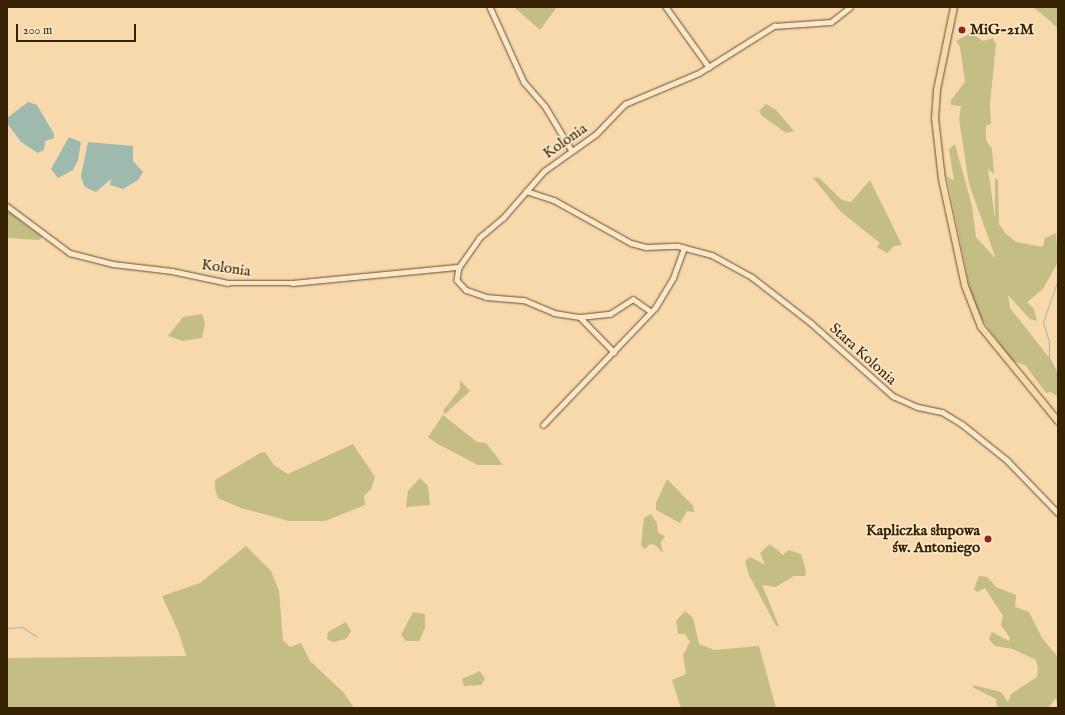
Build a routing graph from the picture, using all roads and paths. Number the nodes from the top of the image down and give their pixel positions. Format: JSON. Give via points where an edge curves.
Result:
{"nodes":[{"id":1,"x":490,"y":7,"type":"edge"},
{"id":2,"x":666,"y":7,"type":"edge"},
{"id":3,"x":850,"y":7,"type":"edge"},
{"id":4,"x":954,"y":7,"type":"edge"},
{"id":5,"x":710,"y":67,"type":"junction"},
{"id":6,"x":572,"y":151,"type":"junction"},
{"id":7,"x":526,"y":191,"type":"junction"},
{"id":8,"x":7,"y":206,"type":"edge"},
{"id":9,"x":684,"y":248,"type":"junction"},
{"id":10,"x":459,"y":267,"type":"junction"},
{"id":11,"x":650,"y":311,"type":"junction"},
{"id":12,"x":580,"y":317,"type":"junction"},
{"id":13,"x":614,"y":352,"type":"junction"},
{"id":14,"x":1058,"y":420,"type":"edge"},
{"id":15,"x":543,"y":425,"type":"dead end"},
{"id":16,"x":1058,"y":512,"type":"edge"}],
"edges":[{"from":1,"to":6,"type":"street","via":[[524,82],[545,106]]},
{"from":2,"to":5,"type":"street"},
{"from":3,"to":5,"type":"street","name":"Kolonia","via":[[831,22],[774,26]]},
{"from":4,"to":14,"type":"main road","via":[[936,90],[935,118],[942,179],[967,294],[981,327]]},
{"from":5,"to":6,"type":"street","name":"Kolonia","via":[[625,104],[596,134]]},
{"from":6,"to":7,"type":"street","name":"Kolonia","via":[[544,171]]},
{"from":7,"to":9,"type":"street","name":"Stara Kolonia","via":[[554,200],[631,243]]},
{"from":7,"to":10,"type":"street","name":"Kolonia","via":[[503,218],[479,238]]},
{"from":8,"to":10,"type":"street","name":"Kolonia","via":[[70,253],[113,264],[172,271],[228,283],[292,283]]},
{"from":9,"to":11,"type":"street","via":[[673,278]]},
{"from":9,"to":16,"type":"street","name":"Stara Kolonia","via":[[712,255],[752,277],[811,323],[893,396],[957,420],[1007,460]]},
{"from":10,"to":12,"type":"street","name":"Kolonia","via":[[457,280],[472,293],[524,300],[554,313]]},
{"from":11,"to":12,"type":"street","via":[[633,299],[610,314]]},
{"from":11,"to":13,"type":"street"},
{"from":12,"to":13,"type":"street"},
{"from":13,"to":15,"type":"street"}]}
